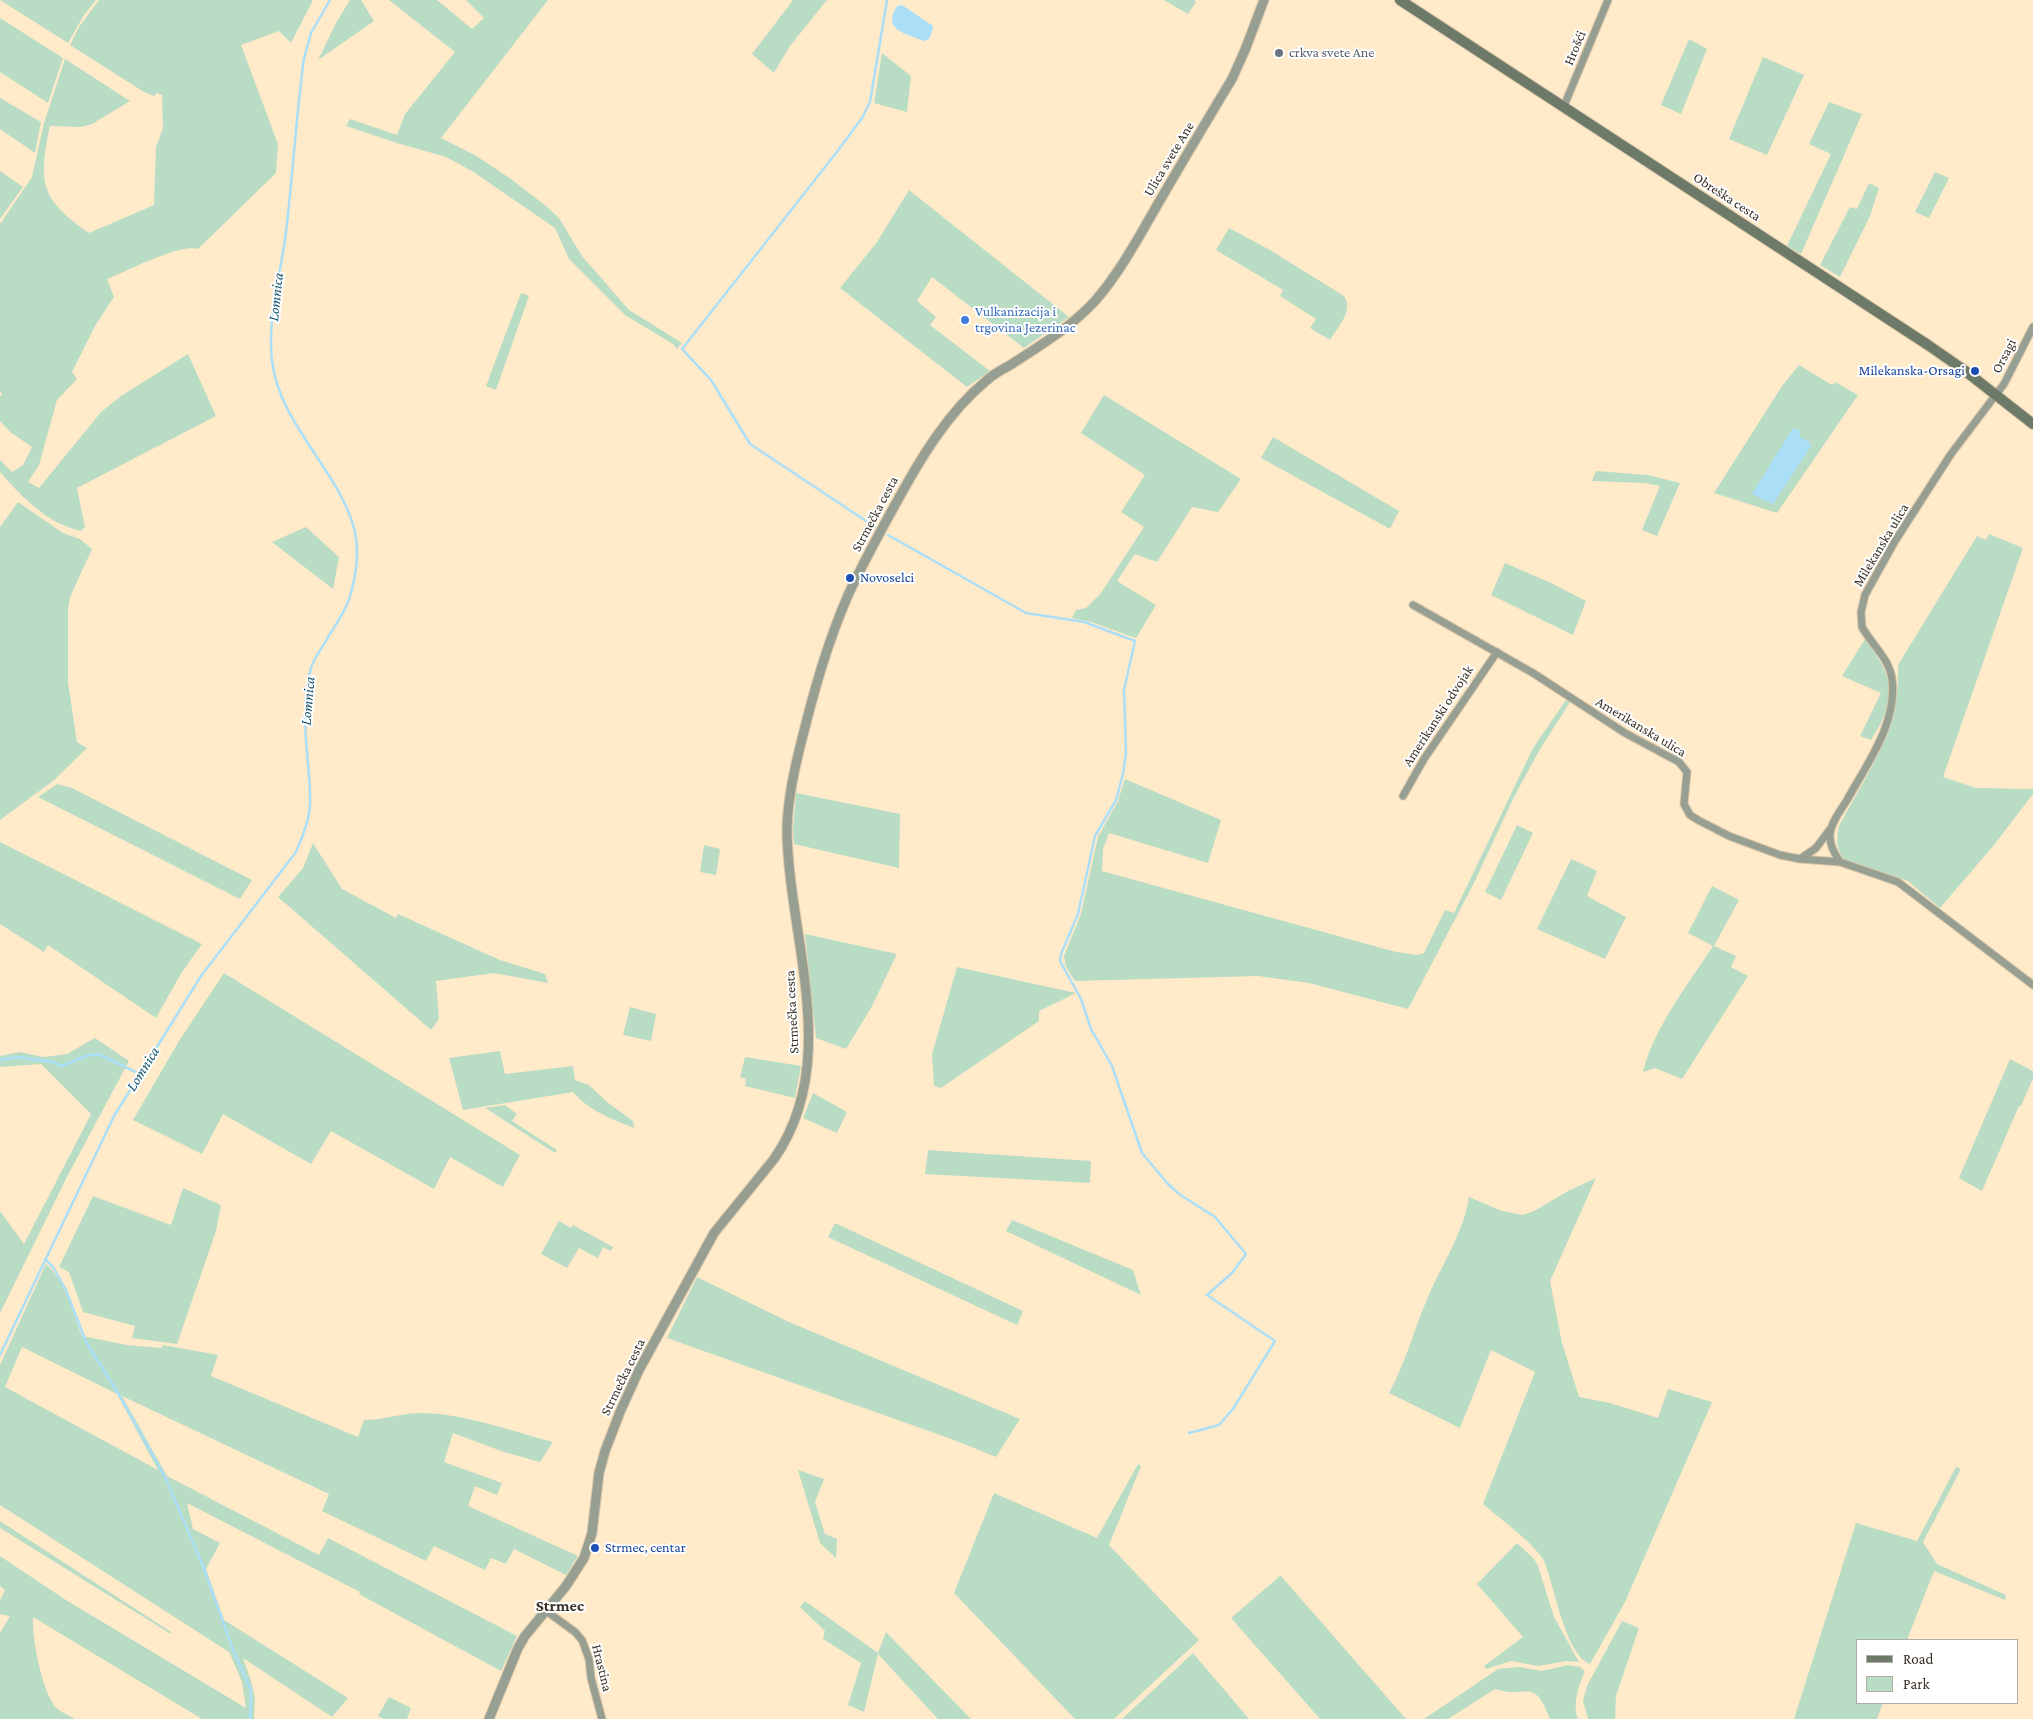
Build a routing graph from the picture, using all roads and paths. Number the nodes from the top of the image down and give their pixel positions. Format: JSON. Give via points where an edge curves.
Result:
{"nodes":[{"id":1,"x":1264,"y":0,"type":"edge"},
{"id":2,"x":1400,"y":0,"type":"edge"},
{"id":3,"x":1608,"y":0,"type":"edge"},
{"id":4,"x":1564,"y":106,"type":"junction"},
{"id":5,"x":1077,"y":319,"type":"joint"},
{"id":6,"x":2033,"y":327,"type":"edge"},
{"id":7,"x":1996,"y":395,"type":"junction"},
{"id":8,"x":2033,"y":424,"type":"edge"},
{"id":9,"x":1413,"y":605,"type":"dead end"},
{"id":10,"x":1497,"y":652,"type":"junction"},
{"id":11,"x":1403,"y":796,"type":"dead end"},
{"id":12,"x":1832,"y":827,"type":"junction"},
{"id":13,"x":1800,"y":859,"type":"junction"},
{"id":14,"x":1840,"y":862,"type":"junction"},
{"id":15,"x":2033,"y":985,"type":"edge"},
{"id":16,"x":545,"y":1610,"type":"junction"},
{"id":17,"x":490,"y":1719,"type":"edge"},
{"id":18,"x":602,"y":1719,"type":"edge"}],
"edges":[{"from":1,"to":5,"type":"street","name":"Ulica svete Ane","via":[[1232,79],[1119,269]]},
{"from":2,"to":4,"type":"main road","name":"Obreška cesta"},
{"from":3,"to":4,"type":"street","name":"Hrošći"},
{"from":4,"to":7,"type":"main road","name":"Obreška cesta","via":[[1928,345]]},
{"from":5,"to":16,"type":"street","name":"Strmečka cesta","via":[[986,380],[964,402],[908,481],[849,593],[820,669],[788,807],[788,840],[809,1047],[805,1083],[796,1117],[774,1159],[714,1233],[639,1370],[603,1457],[587,1551],[579,1568]]},
{"from":6,"to":7,"type":"street","name":"Orsagi"},
{"from":7,"to":8,"type":"main road","name":"Obreška cesta"},
{"from":7,"to":12,"type":"street","name":"Milekanska ulica","via":[[1950,454],[1895,541],[1862,603],[1862,626],[1888,663],[1892,678],[1892,708],[1877,746]]},
{"from":9,"to":10,"type":"street","name":"Amerikanska ulica"},
{"from":10,"to":11,"type":"street","name":"Amerikanski odvojak","via":[[1424,758]]},
{"from":10,"to":13,"type":"street","name":"Amerikanska ulica","via":[[1625,733],[1679,762],[1687,772],[1684,804],[1690,815],[1729,836]]},
{"from":12,"to":13,"type":"street","name":"Milekanska ulica","via":[[1816,848]]},
{"from":12,"to":14,"type":"street","via":[[1831,843]]},
{"from":13,"to":14,"type":"street","name":"Amerikanska ulica"},
{"from":14,"to":15,"type":"street","name":"Amerikanska ulica","via":[[1907,887]]},
{"from":16,"to":17,"type":"street","name":"Strmečka cesta","via":[[518,1648]]},
{"from":16,"to":18,"type":"street","name":"Hrastina","via":[[575,1632],[586,1647]]}]}
